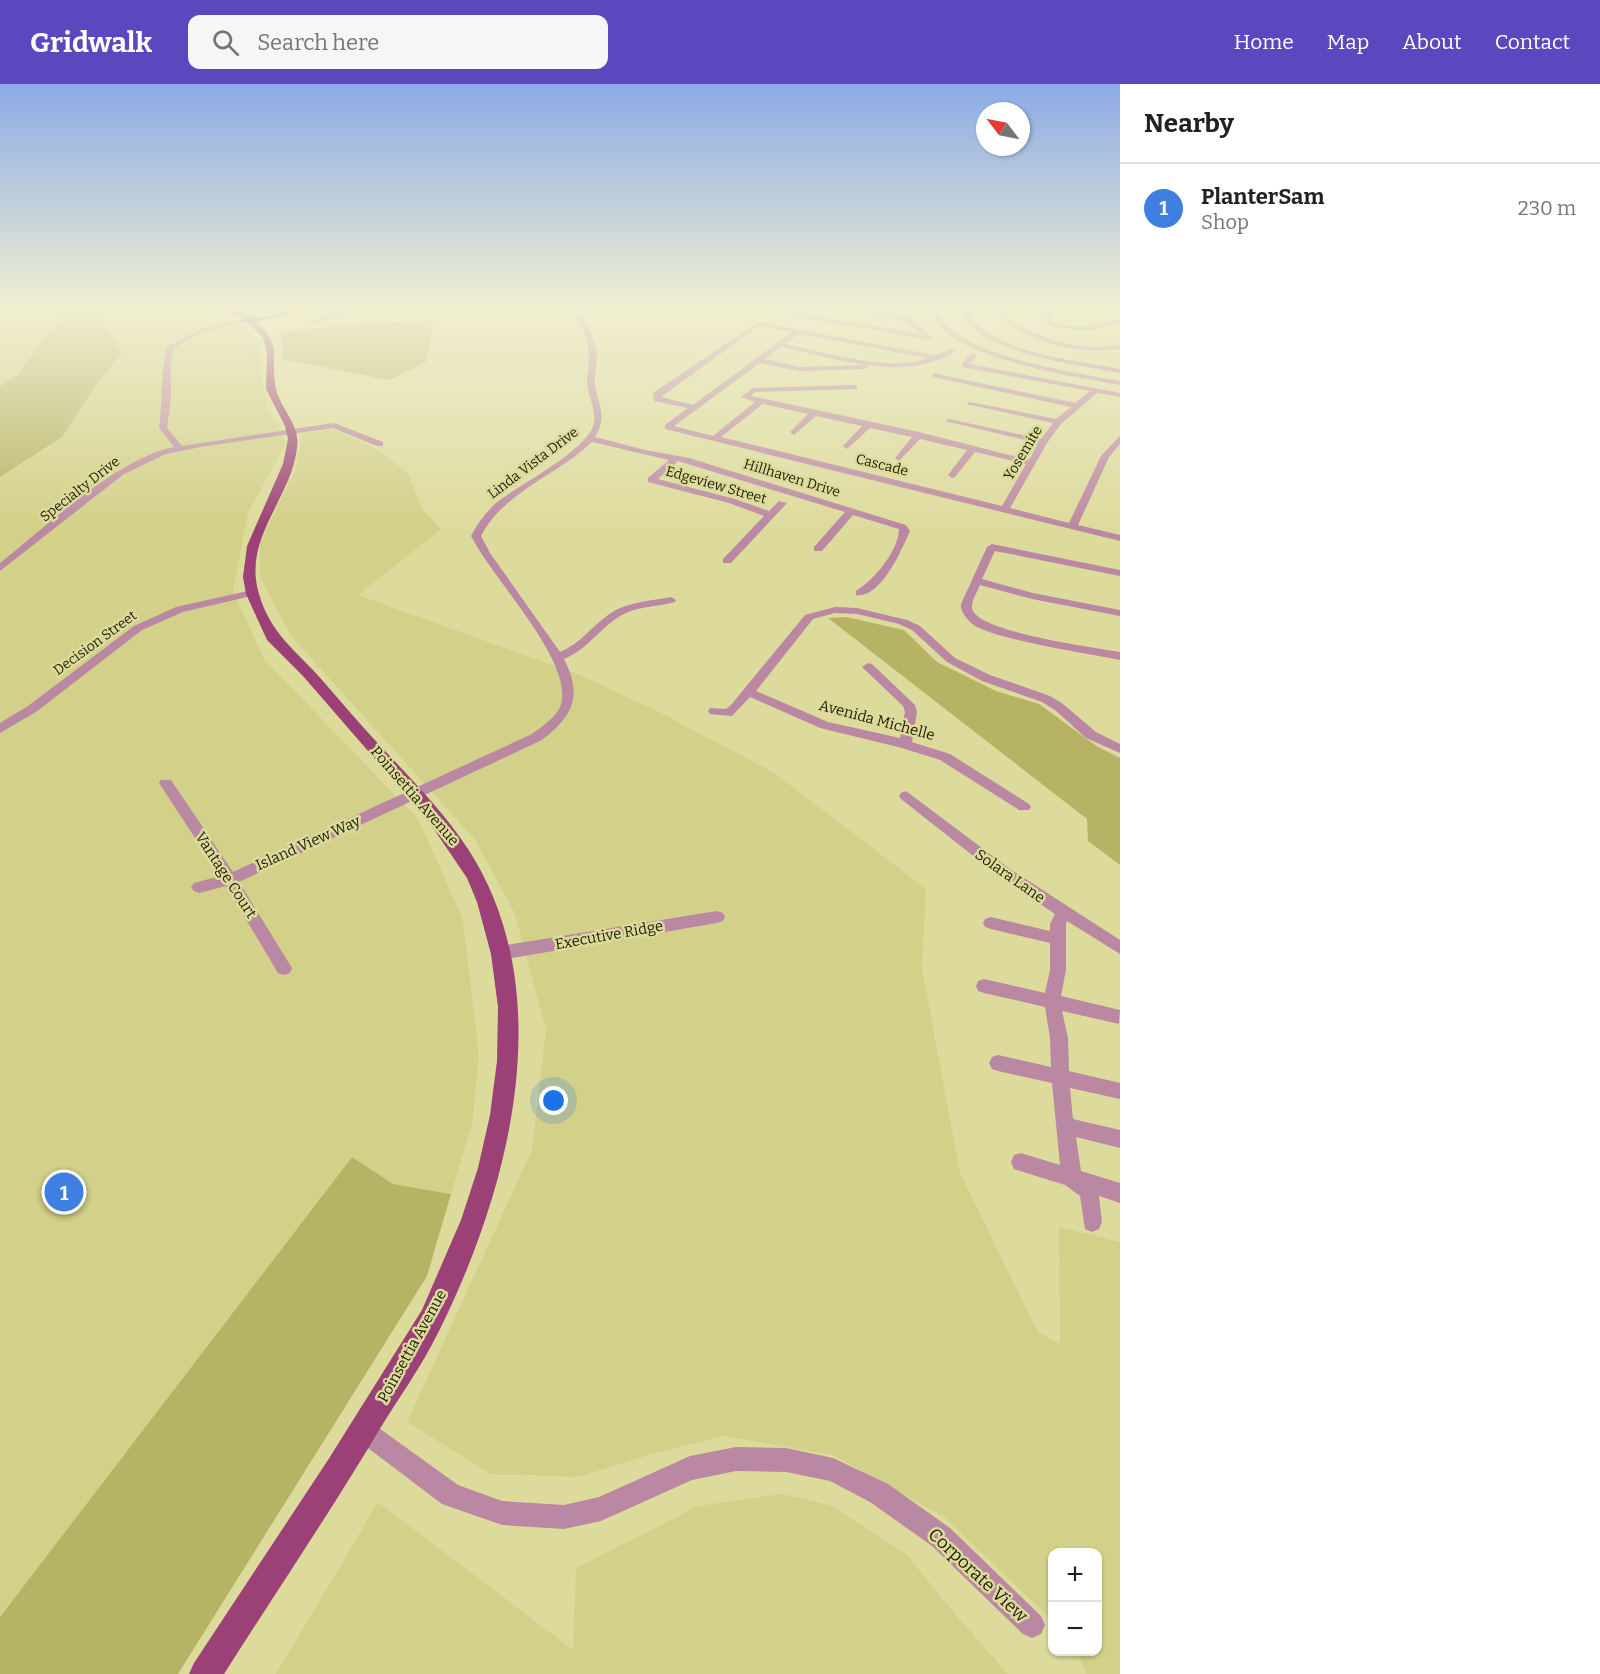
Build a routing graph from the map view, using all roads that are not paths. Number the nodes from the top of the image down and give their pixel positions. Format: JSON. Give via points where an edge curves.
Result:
{"nodes":[{"id":1,"x":167,"y":379,"type":"edge"},
{"id":2,"x":271,"y":379,"type":"edge"},
{"id":3,"x":591,"y":379,"type":"edge"},
{"id":4,"x":676,"y":379,"type":"edge"},
{"id":5,"x":731,"y":379,"type":"edge"},
{"id":6,"x":843,"y":379,"type":"edge"},
{"id":7,"x":856,"y":379,"type":"edge"},
{"id":8,"x":952,"y":379,"type":"edge"},
{"id":9,"x":1039,"y":379,"type":"edge"},
{"id":10,"x":1093,"y":379,"type":"edge"},
{"id":11,"x":851,"y":381,"type":"junction"},
{"id":12,"x":1120,"y":384,"type":"edge"},
{"id":13,"x":982,"y":387,"type":"junction"},
{"id":14,"x":1095,"y":390,"type":"junction"},
{"id":15,"x":1120,"y":395,"type":"edge"},
{"id":16,"x":761,"y":401,"type":"junction"},
{"id":17,"x":1076,"y":405,"type":"junction"},
{"id":18,"x":693,"y":407,"type":"junction"},
{"id":19,"x":814,"y":413,"type":"junction"},
{"id":20,"x":950,"y":421,"type":"junction"},
{"id":21,"x":1058,"y":422,"type":"junction"},
{"id":22,"x":867,"y":426,"type":"junction"},
{"id":23,"x":291,"y":432,"type":"junction"},
{"id":24,"x":794,"y":432,"type":"dead end"},
{"id":25,"x":919,"y":435,"type":"junction"},
{"id":26,"x":715,"y":438,"type":"junction"},
{"id":27,"x":591,"y":439,"type":"junction"},
{"id":28,"x":1120,"y":439,"type":"edge"},
{"id":29,"x":1043,"y":442,"type":"junction"},
{"id":30,"x":380,"y":444,"type":"dead end"},
{"id":31,"x":847,"y":446,"type":"dead end"},
{"id":32,"x":178,"y":448,"type":"junction"},
{"id":33,"x":973,"y":448,"type":"junction"},
{"id":34,"x":899,"y":458,"type":"dead end"},
{"id":35,"x":675,"y":459,"type":"junction"},
{"id":36,"x":1032,"y":462,"type":"junction"},
{"id":37,"x":952,"y":475,"type":"dead end"},
{"id":38,"x":722,"y":485,"type":"junction"},
{"id":39,"x":782,"y":503,"type":"dead end"},
{"id":40,"x":1005,"y":509,"type":"junction"},
{"id":41,"x":852,"y":510,"type":"junction"},
{"id":42,"x":771,"y":515,"type":"junction"},
{"id":43,"x":1072,"y":526,"type":"junction"},
{"id":44,"x":1120,"y":538,"type":"edge"},
{"id":45,"x":818,"y":549,"type":"dead end"},
{"id":46,"x":727,"y":561,"type":"dead end"},
{"id":47,"x":0,"y":568,"type":"edge"},
{"id":48,"x":1120,"y":573,"type":"edge"},
{"id":49,"x":976,"y":581,"type":"junction"},
{"id":50,"x":252,"y":593,"type":"junction"},
{"id":51,"x":860,"y":593,"type":"dead end"},
{"id":52,"x":671,"y":600,"type":"dead end"},
{"id":53,"x":1120,"y":613,"type":"edge"},
{"id":54,"x":1120,"y":656,"type":"edge"},
{"id":55,"x":557,"y":657,"type":"junction"},
{"id":56,"x":868,"y":667,"type":"dead end"},
{"id":57,"x":748,"y":692,"type":"junction"},
{"id":58,"x":714,"y":711,"type":"dead end"},
{"id":59,"x":0,"y":729,"type":"edge"},
{"id":60,"x":904,"y":744,"type":"junction"},
{"id":61,"x":1120,"y":749,"type":"edge"},
{"id":62,"x":166,"y":783,"type":"dead end"},
{"id":63,"x":415,"y":795,"type":"junction"},
{"id":64,"x":906,"y":796,"type":"dead end"},
{"id":65,"x":1024,"y":807,"type":"dead end"},
{"id":66,"x":229,"y":880,"type":"junction"},
{"id":67,"x":199,"y":886,"type":"dead end"},
{"id":68,"x":1064,"y":912,"type":"junction"},
{"id":69,"x":717,"y":917,"type":"dead end"},
{"id":70,"x":991,"y":923,"type":"dead end"},
{"id":71,"x":1058,"y":939,"type":"junction"},
{"id":72,"x":1120,"y":948,"type":"edge"},
{"id":73,"x":501,"y":953,"type":"junction"},
{"id":74,"x":284,"y":968,"type":"dead end"},
{"id":75,"x":984,"y":986,"type":"dead end"},
{"id":76,"x":1052,"y":1002,"type":"junction"},
{"id":77,"x":1119,"y":1017,"type":"edge"},
{"id":78,"x":998,"y":1063,"type":"dead end"},
{"id":79,"x":1059,"y":1076,"type":"junction"},
{"id":80,"x":1120,"y":1091,"type":"edge"},
{"id":81,"x":1067,"y":1126,"type":"junction"},
{"id":82,"x":1120,"y":1139,"type":"edge"},
{"id":83,"x":1021,"y":1162,"type":"dead end"},
{"id":84,"x":1072,"y":1179,"type":"junction"},
{"id":85,"x":1120,"y":1193,"type":"edge"},
{"id":86,"x":1092,"y":1222,"type":"dead end"},
{"id":87,"x":364,"y":1431,"type":"junction"},
{"id":88,"x":1032,"y":1625,"type":"dead end"},
{"id":89,"x":205,"y":1674,"type":"edge"}],
"edges":[{"from":1,"to":32,"type":"street","via":[[164,428]]},
{"from":2,"to":23,"type":"main road","name":"Poinsettia Avenue","via":[[271,389]]},
{"from":3,"to":27,"type":"street","name":"Linda Vista Drive","via":[[598,425]]},
{"from":4,"to":18,"type":"street","via":[[656,395],[657,399]]},
{"from":5,"to":18,"type":"street"},
{"from":6,"to":11,"type":"street"},
{"from":7,"to":11,"type":"street"},
{"from":8,"to":13,"type":"street"},
{"from":9,"to":14,"type":"street"},
{"from":10,"to":12,"type":"street"},
{"from":11,"to":16,"type":"street","via":[[753,390],[745,397]]},
{"from":13,"to":17,"type":"street"},
{"from":13,"to":20,"type":"street"},
{"from":14,"to":15,"type":"street"},
{"from":14,"to":17,"type":"street","name":"Yosemite"},
{"from":16,"to":19,"type":"street"},
{"from":16,"to":26,"type":"street"},
{"from":17,"to":21,"type":"street","name":"Yosemite"},
{"from":18,"to":26,"type":"street","name":"Cascade","via":[[668,427]]},
{"from":19,"to":22,"type":"street"},
{"from":19,"to":24,"type":"street"},
{"from":20,"to":21,"type":"street"},
{"from":20,"to":25,"type":"street"},
{"from":20,"to":29,"type":"street"},
{"from":20,"to":33,"type":"street"},
{"from":21,"to":29,"type":"street","name":"Yosemite"},
{"from":22,"to":25,"type":"street"},
{"from":22,"to":31,"type":"street"},
{"from":23,"to":30,"type":"street","name":"Specialty Drive","via":[[334,425]]},
{"from":23,"to":32,"type":"street","name":"Specialty Drive"},
{"from":23,"to":50,"type":"main road","name":"Poinsettia Avenue","via":[[289,464],[249,555]]},
{"from":25,"to":34,"type":"street"},
{"from":26,"to":40,"type":"street","name":"Cascade"},
{"from":27,"to":35,"type":"street","name":"Hillhaven Drive"},
{"from":27,"to":55,"type":"street","name":"Linda Vista Drive","via":[[506,501],[487,518],[476,536]]},
{"from":28,"to":43,"type":"street","via":[[1105,456]]},
{"from":29,"to":36,"type":"street","name":"Yosemite"},
{"from":32,"to":47,"type":"street","name":"Specialty Drive","via":[[121,472]]},
{"from":33,"to":36,"type":"street"},
{"from":33,"to":37,"type":"street"},
{"from":35,"to":38,"type":"street","name":"Hillhaven Drive"},
{"from":35,"to":38,"type":"street","name":"Edgeview Street","via":[[651,480]]},
{"from":36,"to":40,"type":"street","name":"Yosemite"},
{"from":38,"to":41,"type":"street","name":"Hillhaven Drive"},
{"from":38,"to":42,"type":"street","name":"Edgeview Street"},
{"from":39,"to":42,"type":"street"},
{"from":40,"to":43,"type":"street","name":"Cascade"},
{"from":41,"to":45,"type":"street"},
{"from":41,"to":51,"type":"street","name":"Hillhaven Drive","via":[[899,525],[905,531],[887,567],[872,587]]},
{"from":42,"to":46,"type":"street"},
{"from":43,"to":44,"type":"street","name":"Cascade"},
{"from":48,"to":49,"type":"street","via":[[992,547]]},
{"from":49,"to":53,"type":"street"},
{"from":49,"to":54,"type":"street","via":[[966,610],[976,622]]},
{"from":50,"to":59,"type":"street","name":"Decision Street","via":[[180,609],[138,628]]},
{"from":50,"to":63,"type":"main road","name":"Poinsettia Avenue","via":[[272,637]]},
{"from":52,"to":55,"type":"street","via":[[612,616],[580,648]]},
{"from":55,"to":63,"type":"street","name":"Linda Vista Drive","via":[[569,685],[564,711],[554,724],[537,737]]},
{"from":56,"to":60,"type":"street","via":[[909,705]]},
{"from":57,"to":58,"type":"street","via":[[728,713]]},
{"from":57,"to":60,"type":"street","name":"Avenida Michelle","via":[[824,725]]},
{"from":57,"to":61,"type":"street","via":[[809,617],[836,610],[857,611],[916,628],[951,660],[986,678],[1046,699],[1091,735]]},
{"from":60,"to":65,"type":"street","name":"Avenida Michelle","via":[[945,757]]},
{"from":62,"to":66,"type":"street","name":"Vantage Court"},
{"from":63,"to":66,"type":"street","name":"Island View Way"},
{"from":63,"to":73,"type":"main road","name":"Poinsettia Avenue","via":[[460,847],[486,901]]},
{"from":64,"to":68,"type":"street","name":"Solara Lane","via":[[999,869]]},
{"from":66,"to":67,"type":"street","name":"Island View Way"},
{"from":66,"to":74,"type":"street","name":"Vantage Court"},
{"from":68,"to":71,"type":"street","via":[[1058,924]]},
{"from":68,"to":72,"type":"street","name":"Solara Lane"},
{"from":69,"to":73,"type":"street","name":"Executive Ridge"},
{"from":70,"to":71,"type":"street"},
{"from":71,"to":76,"type":"street"},
{"from":73,"to":87,"type":"main road","name":"Poinsettia Avenue","via":[[508,1009],[507,1070],[495,1150],[463,1250],[439,1302]]},
{"from":75,"to":76,"type":"street"},
{"from":76,"to":77,"type":"street"},
{"from":76,"to":79,"type":"street","via":[[1059,1038]]},
{"from":78,"to":79,"type":"street"},
{"from":79,"to":80,"type":"street"},
{"from":79,"to":81,"type":"street"},
{"from":81,"to":82,"type":"street"},
{"from":81,"to":84,"type":"street"},
{"from":83,"to":84,"type":"street"},
{"from":84,"to":85,"type":"street"},
{"from":84,"to":86,"type":"street","via":[[1089,1191]]},
{"from":87,"to":88,"type":"street","name":"Corporate View","via":[[451,1495],[502,1513],[564,1517],[601,1509],[690,1468],[736,1459],[786,1460],[833,1470],[879,1493],[941,1537]]},
{"from":87,"to":89,"type":"main road","name":"Poinsettia Avenue"}]}
